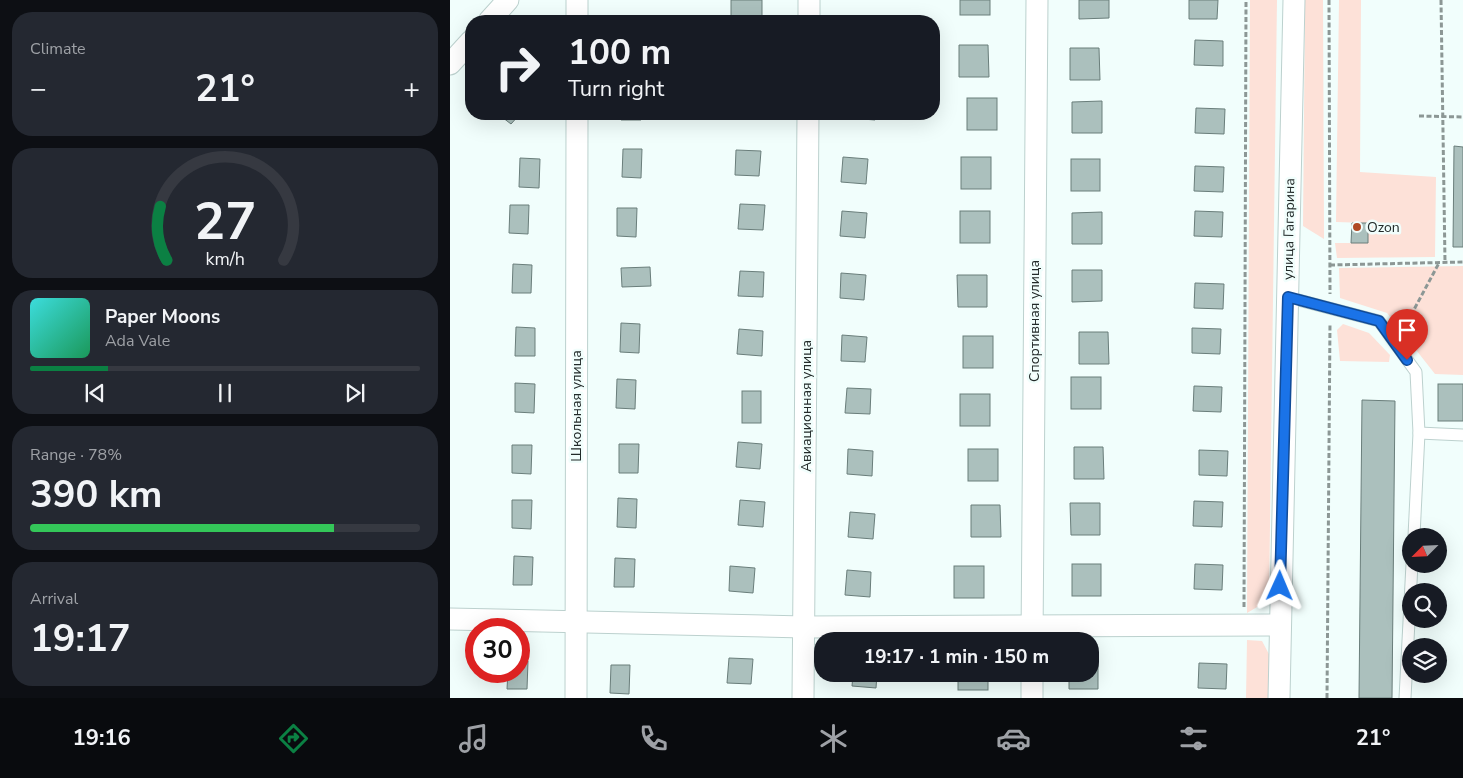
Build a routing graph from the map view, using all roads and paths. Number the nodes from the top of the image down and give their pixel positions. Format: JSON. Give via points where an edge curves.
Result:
{"nodes":[{"id":1,"x":508,"y":0,"type":"edge"},
{"id":2,"x":577,"y":0,"type":"edge"},
{"id":3,"x":809,"y":0,"type":"edge"},
{"id":4,"x":1037,"y":0,"type":"edge"},
{"id":5,"x":1246,"y":0,"type":"edge"},
{"id":6,"x":1294,"y":0,"type":"edge"},
{"id":7,"x":1329,"y":0,"type":"edge"},
{"id":8,"x":1441,"y":0,"type":"edge"},
{"id":9,"x":494,"y":15,"type":"edge"},
{"id":10,"x":577,"y":15,"type":"edge"},
{"id":11,"x":809,"y":15,"type":"edge"},
{"id":12,"x":465,"y":47,"type":"edge"},
{"id":13,"x":450,"y":64,"type":"edge"},
{"id":14,"x":1419,"y":116,"type":"dead end"},
{"id":15,"x":1443,"y":116,"type":"junction"},
{"id":16,"x":1463,"y":117,"type":"edge"},
{"id":17,"x":577,"y":120,"type":"edge"},
{"id":18,"x":808,"y":120,"type":"edge"},
{"id":19,"x":1439,"y":262,"type":"junction"},
{"id":20,"x":1445,"y":262,"type":"junction"},
{"id":21,"x":1463,"y":262,"type":"edge"},
{"id":22,"x":1330,"y":265,"type":"junction"},
{"id":23,"x":1288,"y":297,"type":"junction"},
{"id":24,"x":1330,"y":308,"type":"junction"},
{"id":25,"x":1388,"y":334,"type":"junction"},
{"id":26,"x":1419,"y":433,"type":"junction"},
{"id":27,"x":1463,"y":435,"type":"edge"},
{"id":28,"x":1414,"y":528,"type":"edge"},
{"id":29,"x":1412,"y":573,"type":"edge"},
{"id":30,"x":450,"y":619,"type":"edge"},
{"id":31,"x":576,"y":622,"type":"junction"},
{"id":32,"x":1244,"y":625,"type":"junction"},
{"id":33,"x":1280,"y":625,"type":"junction"},
{"id":34,"x":804,"y":627,"type":"junction"},
{"id":35,"x":967,"y":632,"type":"edge"},
{"id":36,"x":1032,"y":632,"type":"edge"},
{"id":37,"x":1079,"y":632,"type":"edge"},
{"id":38,"x":1032,"y":682,"type":"edge"},
{"id":39,"x":576,"y":698,"type":"edge"},
{"id":40,"x":803,"y":698,"type":"edge"},
{"id":41,"x":1032,"y":698,"type":"edge"},
{"id":42,"x":1279,"y":698,"type":"edge"},
{"id":43,"x":1327,"y":698,"type":"edge"},
{"id":44,"x":1405,"y":698,"type":"edge"}],
"edges":[{"from":1,"to":9,"type":"street"},
{"from":2,"to":10,"type":"street"},
{"from":3,"to":11,"type":"street"},
{"from":4,"to":36,"type":"street","name":"Спортивная улица"},
{"from":5,"to":32,"type":"path"},
{"from":6,"to":23,"type":"street","name":"улица Гагарина"},
{"from":7,"to":22,"type":"path"},
{"from":8,"to":15,"type":"path"},
{"from":12,"to":13,"type":"street"},
{"from":14,"to":15,"type":"path"},
{"from":15,"to":16,"type":"path"},
{"from":15,"to":20,"type":"path"},
{"from":17,"to":31,"type":"street","name":"Школьная улица"},
{"from":18,"to":34,"type":"street","name":"Авиационная улица"},
{"from":19,"to":20,"type":"path"},
{"from":19,"to":22,"type":"path"},
{"from":19,"to":25,"type":"path","via":[[1410,317]]},
{"from":20,"to":21,"type":"path"},
{"from":22,"to":24,"type":"path"},
{"from":23,"to":24,"type":"lane"},
{"from":23,"to":33,"type":"street","name":"улица Гагарина"},
{"from":24,"to":25,"type":"lane","via":[[1379,321]]},
{"from":24,"to":43,"type":"path"},
{"from":25,"to":26,"type":"lane","via":[[1416,372]]},
{"from":26,"to":27,"type":"lane"},
{"from":26,"to":28,"type":"lane"},
{"from":29,"to":44,"type":"lane"},
{"from":30,"to":31,"type":"street"},
{"from":31,"to":34,"type":"street"},
{"from":31,"to":39,"type":"street","name":"Школьная улица"},
{"from":32,"to":33,"type":"street"},
{"from":32,"to":37,"type":"street"},
{"from":33,"to":42,"type":"street","name":"улица Гагарина"},
{"from":34,"to":35,"type":"street"},
{"from":34,"to":40,"type":"street","name":"Авиационная улица"},
{"from":38,"to":41,"type":"street"}]}
